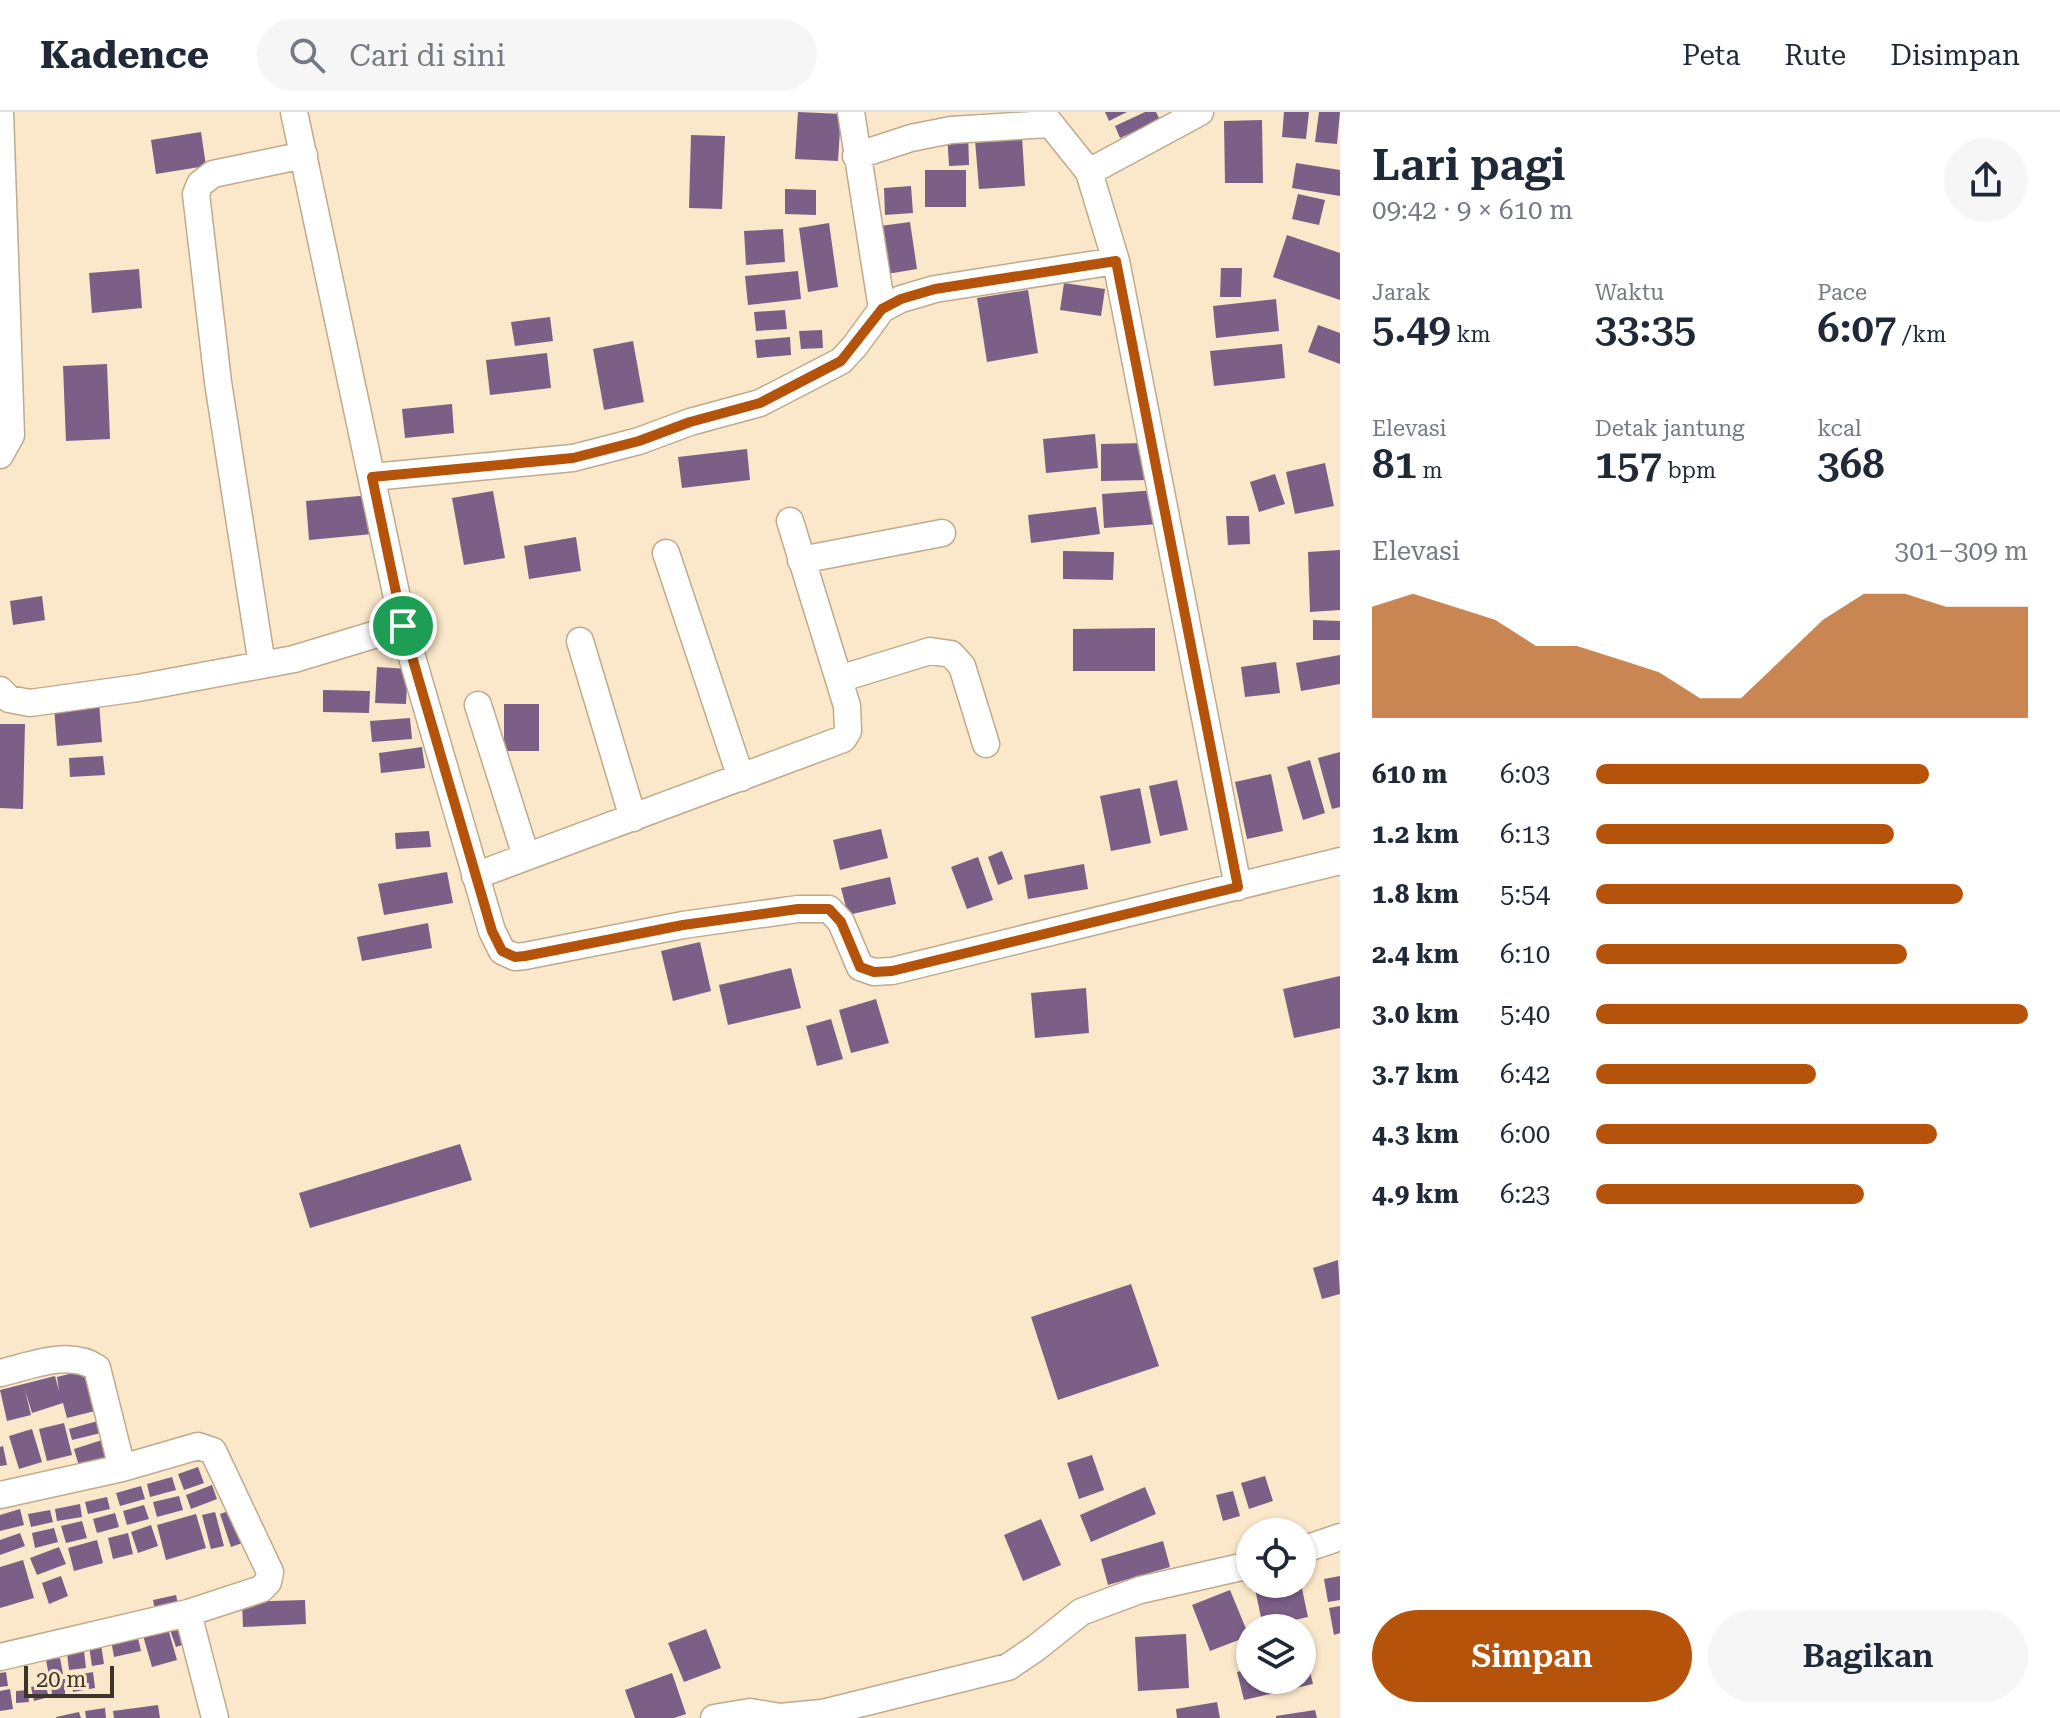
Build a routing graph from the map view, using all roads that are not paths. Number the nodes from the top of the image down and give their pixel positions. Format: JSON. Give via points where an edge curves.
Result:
{"nodes":[{"id":1,"x":2,"y":112,"type":"edge"},
{"id":2,"x":294,"y":112,"type":"edge"},
{"id":3,"x":851,"y":112,"type":"edge"},
{"id":4,"x":1200,"y":112,"type":"edge"},
{"id":5,"x":1045,"y":118,"type":"edge"},
{"id":6,"x":304,"y":155,"type":"junction"},
{"id":7,"x":856,"y":156,"type":"junction"},
{"id":8,"x":1089,"y":172,"type":"junction"},
{"id":9,"x":1116,"y":261,"type":"junction"},
{"id":10,"x":882,"y":309,"type":"junction"},
{"id":11,"x":0,"y":455,"type":"edge"},
{"id":12,"x":372,"y":477,"type":"junction"},
{"id":13,"x":790,"y":521,"type":"dead end"},
{"id":14,"x":942,"y":533,"type":"dead end"},
{"id":15,"x":666,"y":553,"type":"dead end"},
{"id":16,"x":801,"y":560,"type":"junction"},
{"id":17,"x":403,"y":626,"type":"junction"},
{"id":18,"x":580,"y":641,"type":"dead end"},
{"id":19,"x":262,"y":665,"type":"junction"},
{"id":20,"x":839,"y":679,"type":"junction"},
{"id":21,"x":0,"y":690,"type":"edge"},
{"id":22,"x":478,"y":705,"type":"dead end"},
{"id":23,"x":986,"y":744,"type":"dead end"},
{"id":24,"x":741,"y":778,"type":"junction"},
{"id":25,"x":633,"y":818,"type":"junction"},
{"id":26,"x":526,"y":856,"type":"junction"},
{"id":27,"x":1340,"y":861,"type":"edge"},
{"id":28,"x":475,"y":876,"type":"junction"},
{"id":29,"x":1238,"y":887,"type":"junction"},
{"id":30,"x":0,"y":1373,"type":"edge"},
{"id":31,"x":122,"y":1468,"type":"junction"},
{"id":32,"x":0,"y":1495,"type":"edge"},
{"id":33,"x":1340,"y":1537,"type":"edge"},
{"id":34,"x":1316,"y":1545,"type":"edge"},
{"id":35,"x":1236,"y":1568,"type":"edge"},
{"id":36,"x":188,"y":1613,"type":"junction"},
{"id":37,"x":0,"y":1657,"type":"edge"},
{"id":38,"x":215,"y":1718,"type":"edge"},
{"id":39,"x":714,"y":1718,"type":"edge"}],
"edges":[{"from":1,"to":11,"type":"street","via":[[11,435]]},
{"from":2,"to":6,"type":"street"},
{"from":3,"to":7,"type":"street"},
{"from":4,"to":8,"type":"street"},
{"from":5,"to":7,"type":"street","via":[[911,138]]},
{"from":5,"to":8,"type":"street"},
{"from":6,"to":12,"type":"street"},
{"from":6,"to":19,"type":"street","via":[[213,174],[196,194],[218,382]]},
{"from":7,"to":10,"type":"street"},
{"from":8,"to":9,"type":"street"},
{"from":9,"to":10,"type":"street","via":[[935,289]]},
{"from":9,"to":29,"type":"street"},
{"from":10,"to":12,"type":"street","via":[[841,361],[760,403],[573,458]]},
{"from":12,"to":17,"type":"street"},
{"from":13,"to":16,"type":"street"},
{"from":14,"to":16,"type":"street"},
{"from":15,"to":24,"type":"street"},
{"from":16,"to":20,"type":"street"},
{"from":17,"to":19,"type":"street"},
{"from":17,"to":28,"type":"street"},
{"from":18,"to":25,"type":"street"},
{"from":19,"to":21,"type":"street","via":[[30,703],[9,699]]},
{"from":20,"to":23,"type":"street","via":[[930,651],[951,654],[962,666]]},
{"from":20,"to":24,"type":"street","via":[[849,721],[843,739]]},
{"from":22,"to":26,"type":"street"},
{"from":24,"to":25,"type":"street"},
{"from":25,"to":26,"type":"street"},
{"from":26,"to":28,"type":"street"},
{"from":27,"to":29,"type":"street"},
{"from":28,"to":29,"type":"street","via":[[497,944],[515,957],[683,925],[829,909],[841,922],[860,967],[874,972]]},
{"from":30,"to":31,"type":"street","via":[[60,1359],[84,1359],[97,1368]]},
{"from":31,"to":32,"type":"street"},
{"from":31,"to":36,"type":"street","via":[[198,1446],[213,1451],[270,1572],[261,1589]]},
{"from":33,"to":34,"type":"street"},
{"from":35,"to":39,"type":"street","via":[[1140,1590],[1081,1612],[1008,1667],[822,1713],[780,1717],[750,1712]]},
{"from":36,"to":37,"type":"street"},
{"from":36,"to":38,"type":"street"}]}
